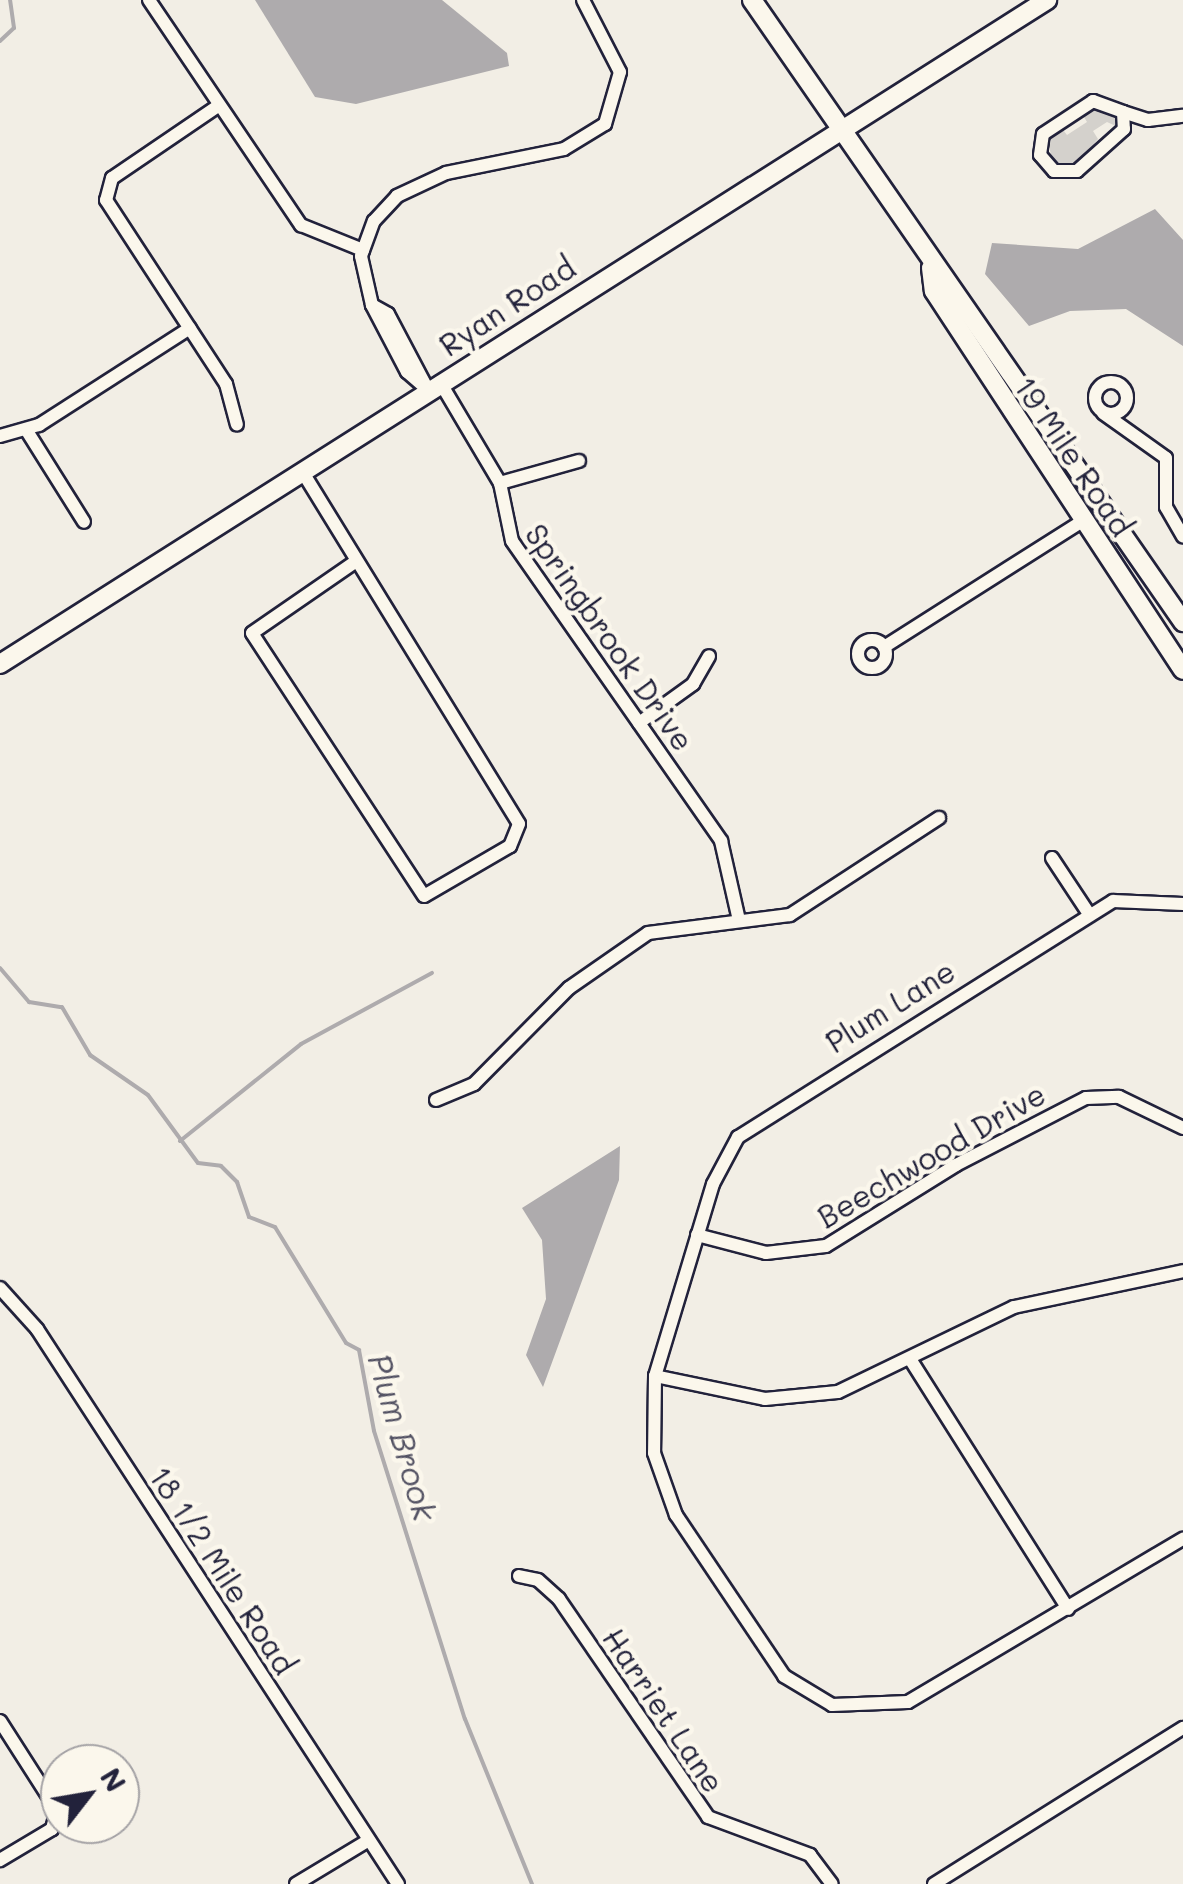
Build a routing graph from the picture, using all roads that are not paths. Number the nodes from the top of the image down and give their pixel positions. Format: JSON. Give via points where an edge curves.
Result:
{"nodes":[{"id":1,"x":149,"y":0,"type":"edge"},
{"id":2,"x":583,"y":0,"type":"edge"},
{"id":3,"x":752,"y":0,"type":"edge"},
{"id":4,"x":1047,"y":0,"type":"edge"},
{"id":5,"x":218,"y":106,"type":"junction"},
{"id":6,"x":1122,"y":112,"type":"junction"},
{"id":7,"x":1183,"y":116,"type":"edge"},
{"id":8,"x":1141,"y":119,"type":"junction"},
{"id":9,"x":1124,"y":129,"type":"junction"},
{"id":10,"x":840,"y":131,"type":"junction"},
{"id":11,"x":363,"y":250,"type":"junction"},
{"id":12,"x":930,"y":268,"type":"junction"},
{"id":13,"x":973,"y":310,"type":"junction"},
{"id":14,"x":951,"y":317,"type":"junction"},
{"id":15,"x":190,"y":328,"type":"junction"},
{"id":16,"x":434,"y":386,"type":"junction"},
{"id":17,"x":1122,"y":410,"type":"junction"},
{"id":18,"x":1103,"y":412,"type":"junction"},
{"id":19,"x":237,"y":425,"type":"dead end"},
{"id":20,"x":1126,"y":426,"type":"junction"},
{"id":21,"x":26,"y":431,"type":"junction"},
{"id":22,"x":0,"y":436,"type":"edge"},
{"id":23,"x":579,"y":461,"type":"dead end"},
{"id":24,"x":302,"y":470,"type":"junction"},
{"id":25,"x":1085,"y":476,"type":"junction"},
{"id":26,"x":1057,"y":480,"type":"junction"},
{"id":27,"x":500,"y":483,"type":"junction"},
{"id":28,"x":1084,"y":520,"type":"junction"},
{"id":29,"x":84,"y":522,"type":"dead end"},
{"id":30,"x":1183,"y":536,"type":"edge"},
{"id":31,"x":355,"y":562,"type":"junction"},
{"id":32,"x":1183,"y":622,"type":"edge"},
{"id":33,"x":884,"y":647,"type":"dead end"},
{"id":34,"x":710,"y":656,"type":"dead end"},
{"id":35,"x":0,"y":664,"type":"edge"},
{"id":36,"x":1181,"y":666,"type":"edge"},
{"id":37,"x":639,"y":723,"type":"junction"},
{"id":38,"x":939,"y":818,"type":"dead end"},
{"id":39,"x":1052,"y":858,"type":"dead end"},
{"id":40,"x":1178,"y":903,"type":"edge"},
{"id":41,"x":1089,"y":914,"type":"junction"},
{"id":42,"x":739,"y":920,"type":"junction"},
{"id":43,"x":436,"y":1100,"type":"dead end"},
{"id":44,"x":1183,"y":1128,"type":"edge"},
{"id":45,"x":697,"y":1235,"type":"junction"},
{"id":46,"x":1183,"y":1271,"type":"edge"},
{"id":47,"x":0,"y":1288,"type":"edge"},
{"id":48,"x":912,"y":1362,"type":"junction"},
{"id":49,"x":655,"y":1376,"type":"junction"},
{"id":50,"x":1183,"y":1539,"type":"edge"},
{"id":51,"x":519,"y":1576,"type":"dead end"},
{"id":52,"x":1068,"y":1610,"type":"junction"},
{"id":53,"x":0,"y":1721,"type":"edge"},
{"id":54,"x":1183,"y":1728,"type":"edge"},
{"id":55,"x":369,"y":1840,"type":"junction"},
{"id":56,"x":0,"y":1860,"type":"edge"},
{"id":57,"x":296,"y":1884,"type":"edge"},
{"id":58,"x":398,"y":1884,"type":"edge"},
{"id":59,"x":832,"y":1884,"type":"edge"},
{"id":60,"x":934,"y":1884,"type":"edge"}],
"edges":[{"from":1,"to":5,"type":"street"},
{"from":2,"to":11,"type":"street","via":[[618,60],[618,94],[605,124],[582,142],[407,190],[374,221]]},
{"from":3,"to":10,"type":"main road","name":"19 Mile Road"},
{"from":4,"to":10,"type":"main road","name":"Ryan Road"},
{"from":5,"to":11,"type":"street","via":[[300,225]]},
{"from":5,"to":15,"type":"street","via":[[105,190],[109,208]]},
{"from":6,"to":8,"type":"street"},
{"from":6,"to":9,"type":"street"},
{"from":6,"to":9,"type":"street","via":[[1100,100],[1086,104],[1046,130],[1040,155],[1054,171],[1072,173]]},
{"from":7,"to":8,"type":"street"},
{"from":8,"to":9,"type":"street"},
{"from":10,"to":12,"type":"main road","name":"19 Mile Road"},
{"from":10,"to":16,"type":"main road","name":"Ryan Road"},
{"from":11,"to":16,"type":"street","name":"Springbrook Drive","via":[[372,305],[388,314]]},
{"from":12,"to":13,"type":"main road","name":"19 Mile Road"},
{"from":12,"to":14,"type":"main road","name":"19 Mile Road"},
{"from":13,"to":14,"type":"main road","via":[[960,308]]},
{"from":13,"to":25,"type":"main road","name":"19 Mile Road"},
{"from":14,"to":26,"type":"main road","name":"19 Mile Road"},
{"from":15,"to":19,"type":"street","via":[[230,392]]},
{"from":15,"to":21,"type":"street"},
{"from":16,"to":24,"type":"main road","name":"Ryan Road"},
{"from":16,"to":27,"type":"street","name":"Springbrook Drive"},
{"from":17,"to":18,"type":"street"},
{"from":17,"to":18,"type":"street","via":[[1127,395],[1111,382],[1095,394]]},
{"from":17,"to":20,"type":"street"},
{"from":18,"to":20,"type":"street"},
{"from":20,"to":30,"type":"street","via":[[1166,458],[1166,507]]},
{"from":21,"to":22,"type":"street"},
{"from":21,"to":29,"type":"street"},
{"from":23,"to":27,"type":"street"},
{"from":24,"to":31,"type":"street"},
{"from":24,"to":35,"type":"main road","name":"Ryan Road"},
{"from":25,"to":26,"type":"main road","via":[[1070,470]]},
{"from":25,"to":32,"type":"main road","name":"19 Mile Road"},
{"from":26,"to":28,"type":"main road","name":"19 Mile Road"},
{"from":27,"to":37,"type":"street","name":"Springbrook Drive","via":[[505,530]]},
{"from":28,"to":33,"type":"street"},
{"from":28,"to":36,"type":"main road","name":"19 Mile Road"},
{"from":31,"to":31,"type":"street","via":[[252,633],[424,896],[520,836]]},
{"from":34,"to":37,"type":"street","via":[[692,684]]},
{"from":37,"to":42,"type":"street","name":"Springbrook Drive","via":[[721,841]]},
{"from":38,"to":42,"type":"street","via":[[803,909]]},
{"from":39,"to":41,"type":"street"},
{"from":40,"to":41,"type":"street","name":"Plum Lane","via":[[1113,900]]},
{"from":41,"to":45,"type":"street","name":"Plum Lane","via":[[738,1137]]},
{"from":42,"to":43,"type":"street","via":[[648,933],[569,988],[474,1084]]},
{"from":44,"to":45,"type":"street","name":"Beechwood Drive","via":[[1138,1103],[1086,1098],[956,1165],[826,1246],[766,1253]]},
{"from":45,"to":49,"type":"street","name":"Plum Lane"},
{"from":46,"to":48,"type":"street","via":[[1014,1307]]},
{"from":47,"to":55,"type":"street","name":"18 1/2 Mile Road","via":[[37,1329]]},
{"from":48,"to":49,"type":"street","via":[[838,1392],[765,1399]]},
{"from":48,"to":52,"type":"street"},
{"from":49,"to":52,"type":"street","name":"Plum Lane","via":[[654,1454],[676,1515],[784,1676],[832,1704],[908,1702]]},
{"from":50,"to":52,"type":"street"},
{"from":51,"to":59,"type":"street","name":"Harriet Lane","via":[[538,1580],[559,1599],[708,1817],[810,1855]]},
{"from":53,"to":56,"type":"street","via":[[57,1810],[52,1830]]},
{"from":54,"to":60,"type":"street"},
{"from":55,"to":57,"type":"street"},
{"from":55,"to":58,"type":"street","name":"18 1/2 Mile Road"}]}
